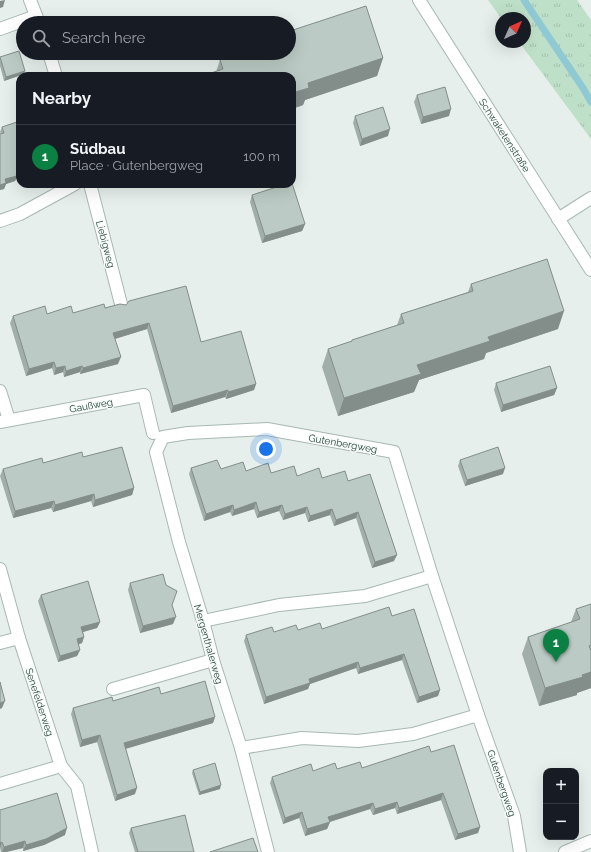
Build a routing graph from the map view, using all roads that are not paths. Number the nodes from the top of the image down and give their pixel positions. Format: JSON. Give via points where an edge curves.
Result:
{"nodes":[{"id":1,"x":30,"y":0,"type":"edge"},
{"id":2,"x":419,"y":0,"type":"edge"},
{"id":3,"x":37,"y":16,"type":"edge"},
{"id":4,"x":16,"y":25,"type":"edge"},
{"id":5,"x":0,"y":29,"type":"edge"},
{"id":6,"x":52,"y":60,"type":"edge"},
{"id":7,"x":55,"y":72,"type":"edge"},
{"id":8,"x":68,"y":188,"type":"edge"},
{"id":9,"x":91,"y":188,"type":"edge"},
{"id":10,"x":591,"y":198,"type":"edge"},
{"id":11,"x":558,"y":218,"type":"junction"},
{"id":12,"x":0,"y":221,"type":"edge"},
{"id":13,"x":591,"y":270,"type":"edge"},
{"id":14,"x":121,"y":304,"type":"edge"},
{"id":15,"x":0,"y":391,"type":"edge"},
{"id":16,"x":4,"y":421,"type":"edge"},
{"id":17,"x":158,"y":435,"type":"junction"},
{"id":18,"x":0,"y":569,"type":"edge"},
{"id":19,"x":432,"y":576,"type":"junction"},
{"id":20,"x":203,"y":621,"type":"junction"},
{"id":21,"x":19,"y":638,"type":"junction"},
{"id":22,"x":0,"y":643,"type":"edge"},
{"id":23,"x":213,"y":660,"type":"junction"},
{"id":24,"x":113,"y":689,"type":"dead end"},
{"id":25,"x":478,"y":714,"type":"junction"},
{"id":26,"x":241,"y":748,"type":"junction"},
{"id":27,"x":61,"y":766,"type":"junction"},
{"id":28,"x":0,"y":784,"type":"edge"},
{"id":29,"x":591,"y":841,"type":"edge"},
{"id":30,"x":92,"y":852,"type":"edge"},
{"id":31,"x":268,"y":852,"type":"edge"},
{"id":32,"x":520,"y":852,"type":"edge"},
{"id":33,"x":565,"y":852,"type":"edge"}],
"edges":[{"from":1,"to":3,"type":"street"},
{"from":2,"to":11,"type":"street","name":"Schwaketenstraße"},
{"from":4,"to":5,"type":"street"},
{"from":6,"to":7,"type":"street"},
{"from":8,"to":12,"type":"street","via":[[20,214]]},
{"from":9,"to":14,"type":"street","name":"Liebigweg"},
{"from":10,"to":11,"type":"street"},
{"from":11,"to":13,"type":"street","name":"Schwaketenstraße"},
{"from":15,"to":16,"type":"street"},
{"from":16,"to":17,"type":"street","name":"Gaußweg","via":[[144,395]]},
{"from":17,"to":19,"type":"street","name":"Gutenbergweg","via":[[268,430],[394,452]]},
{"from":17,"to":20,"type":"street","name":"Mergenthalerweg","via":[[156,452]]},
{"from":18,"to":21,"type":"street","name":"Senefelderweg"},
{"from":19,"to":20,"type":"street","via":[[365,596],[279,605]]},
{"from":19,"to":25,"type":"street","name":"Gutenbergweg"},
{"from":20,"to":23,"type":"street","name":"Mergenthalerweg"},
{"from":21,"to":22,"type":"street"},
{"from":21,"to":27,"type":"street","name":"Senefelderweg"},
{"from":23,"to":24,"type":"street"},
{"from":23,"to":26,"type":"street","name":"Mergenthalerweg"},
{"from":25,"to":26,"type":"street","via":[[413,734],[358,741],[302,738]]},
{"from":25,"to":32,"type":"street","name":"Gutenbergweg","via":[[514,816]]},
{"from":26,"to":31,"type":"street","name":"Mergenthalerweg"},
{"from":27,"to":28,"type":"street"},
{"from":27,"to":30,"type":"street","name":"Senefelderweg","via":[[77,786]]},
{"from":29,"to":33,"type":"street"}]}
